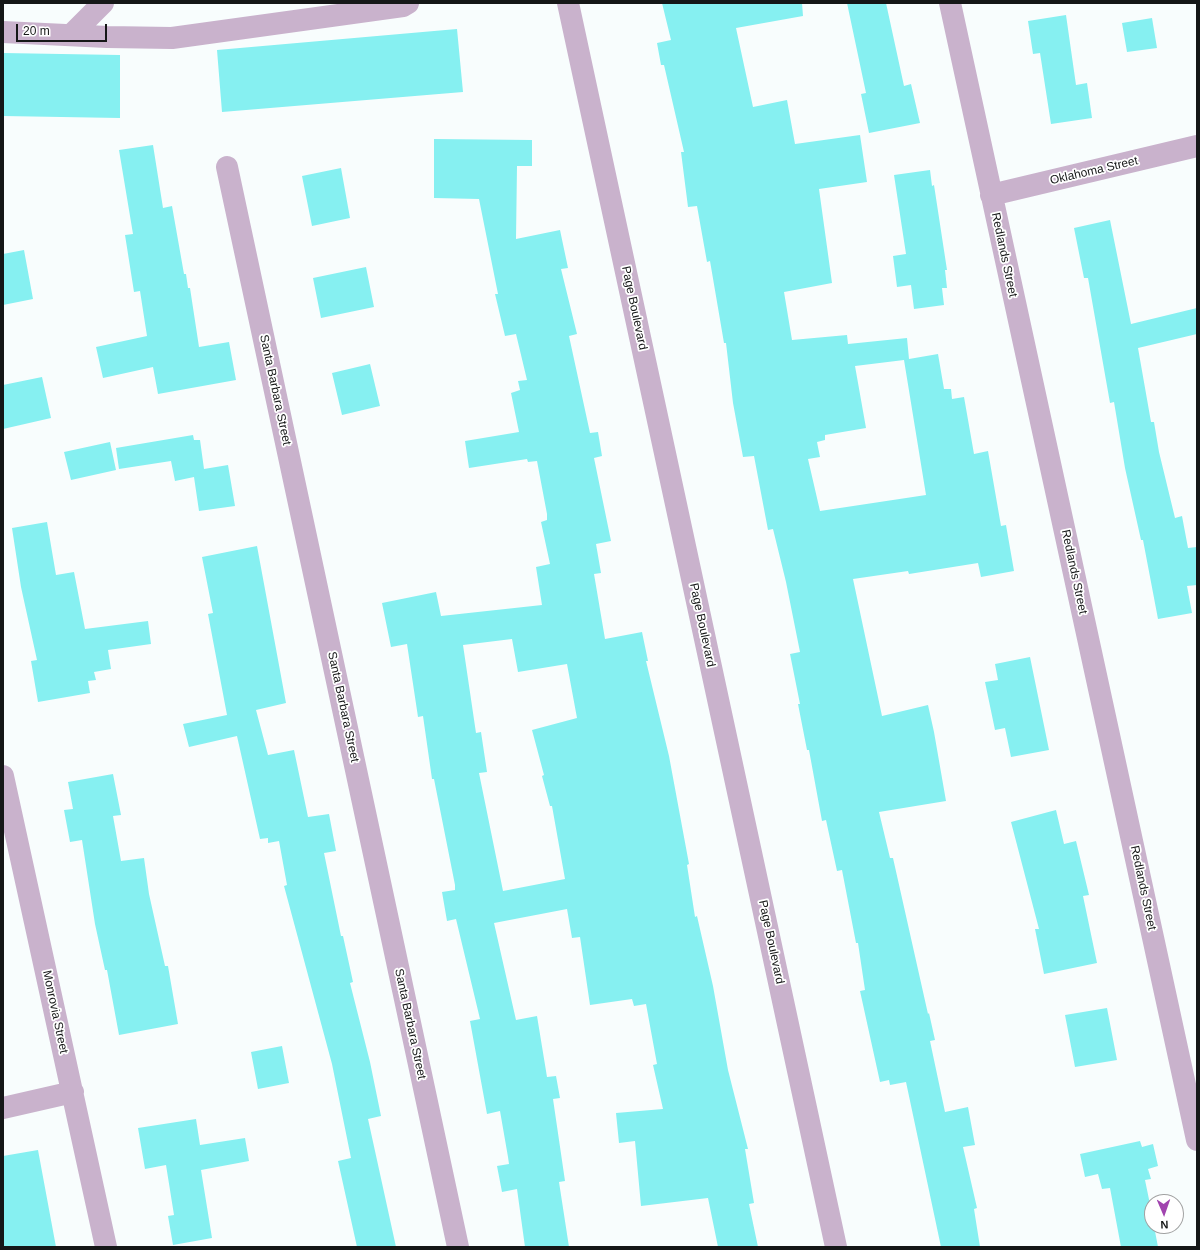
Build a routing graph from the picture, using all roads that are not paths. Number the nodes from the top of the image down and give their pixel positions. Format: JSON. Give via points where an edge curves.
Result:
{"nodes":[{"id":1,"x":103,"y":3,"type":"edge"},
{"id":2,"x":408,"y":3,"type":"edge"},
{"id":3,"x":568,"y":3,"type":"edge"},
{"id":4,"x":950,"y":3,"type":"edge"},
{"id":5,"x":3,"y":32,"type":"edge"},
{"id":6,"x":71,"y":35,"type":"junction"},
{"id":7,"x":1197,"y":146,"type":"edge"},
{"id":8,"x":227,"y":167,"type":"dead end"},
{"id":9,"x":991,"y":195,"type":"junction"},
{"id":10,"x":3,"y":776,"type":"edge"},
{"id":11,"x":73,"y":1092,"type":"junction"},
{"id":12,"x":3,"y":1108,"type":"edge"},
{"id":13,"x":1197,"y":1140,"type":"edge"},
{"id":14,"x":106,"y":1247,"type":"edge"},
{"id":15,"x":458,"y":1247,"type":"edge"},
{"id":16,"x":836,"y":1247,"type":"edge"}],
"edges":[{"from":1,"to":6,"type":"street"},
{"from":2,"to":6,"type":"street","via":[[403,6],[172,38]]},
{"from":3,"to":16,"type":"street","name":"Page Boulevard"},
{"from":4,"to":9,"type":"street","name":"Redlands Street"},
{"from":5,"to":6,"type":"street"},
{"from":7,"to":9,"type":"street","name":"Oklahoma Street"},
{"from":8,"to":15,"type":"street","name":"Santa Barbara Street"},
{"from":9,"to":13,"type":"street","name":"Redlands Street"},
{"from":10,"to":11,"type":"street","name":"Monrovia Street"},
{"from":11,"to":12,"type":"street"},
{"from":11,"to":14,"type":"street","name":"Monrovia Street"}]}
